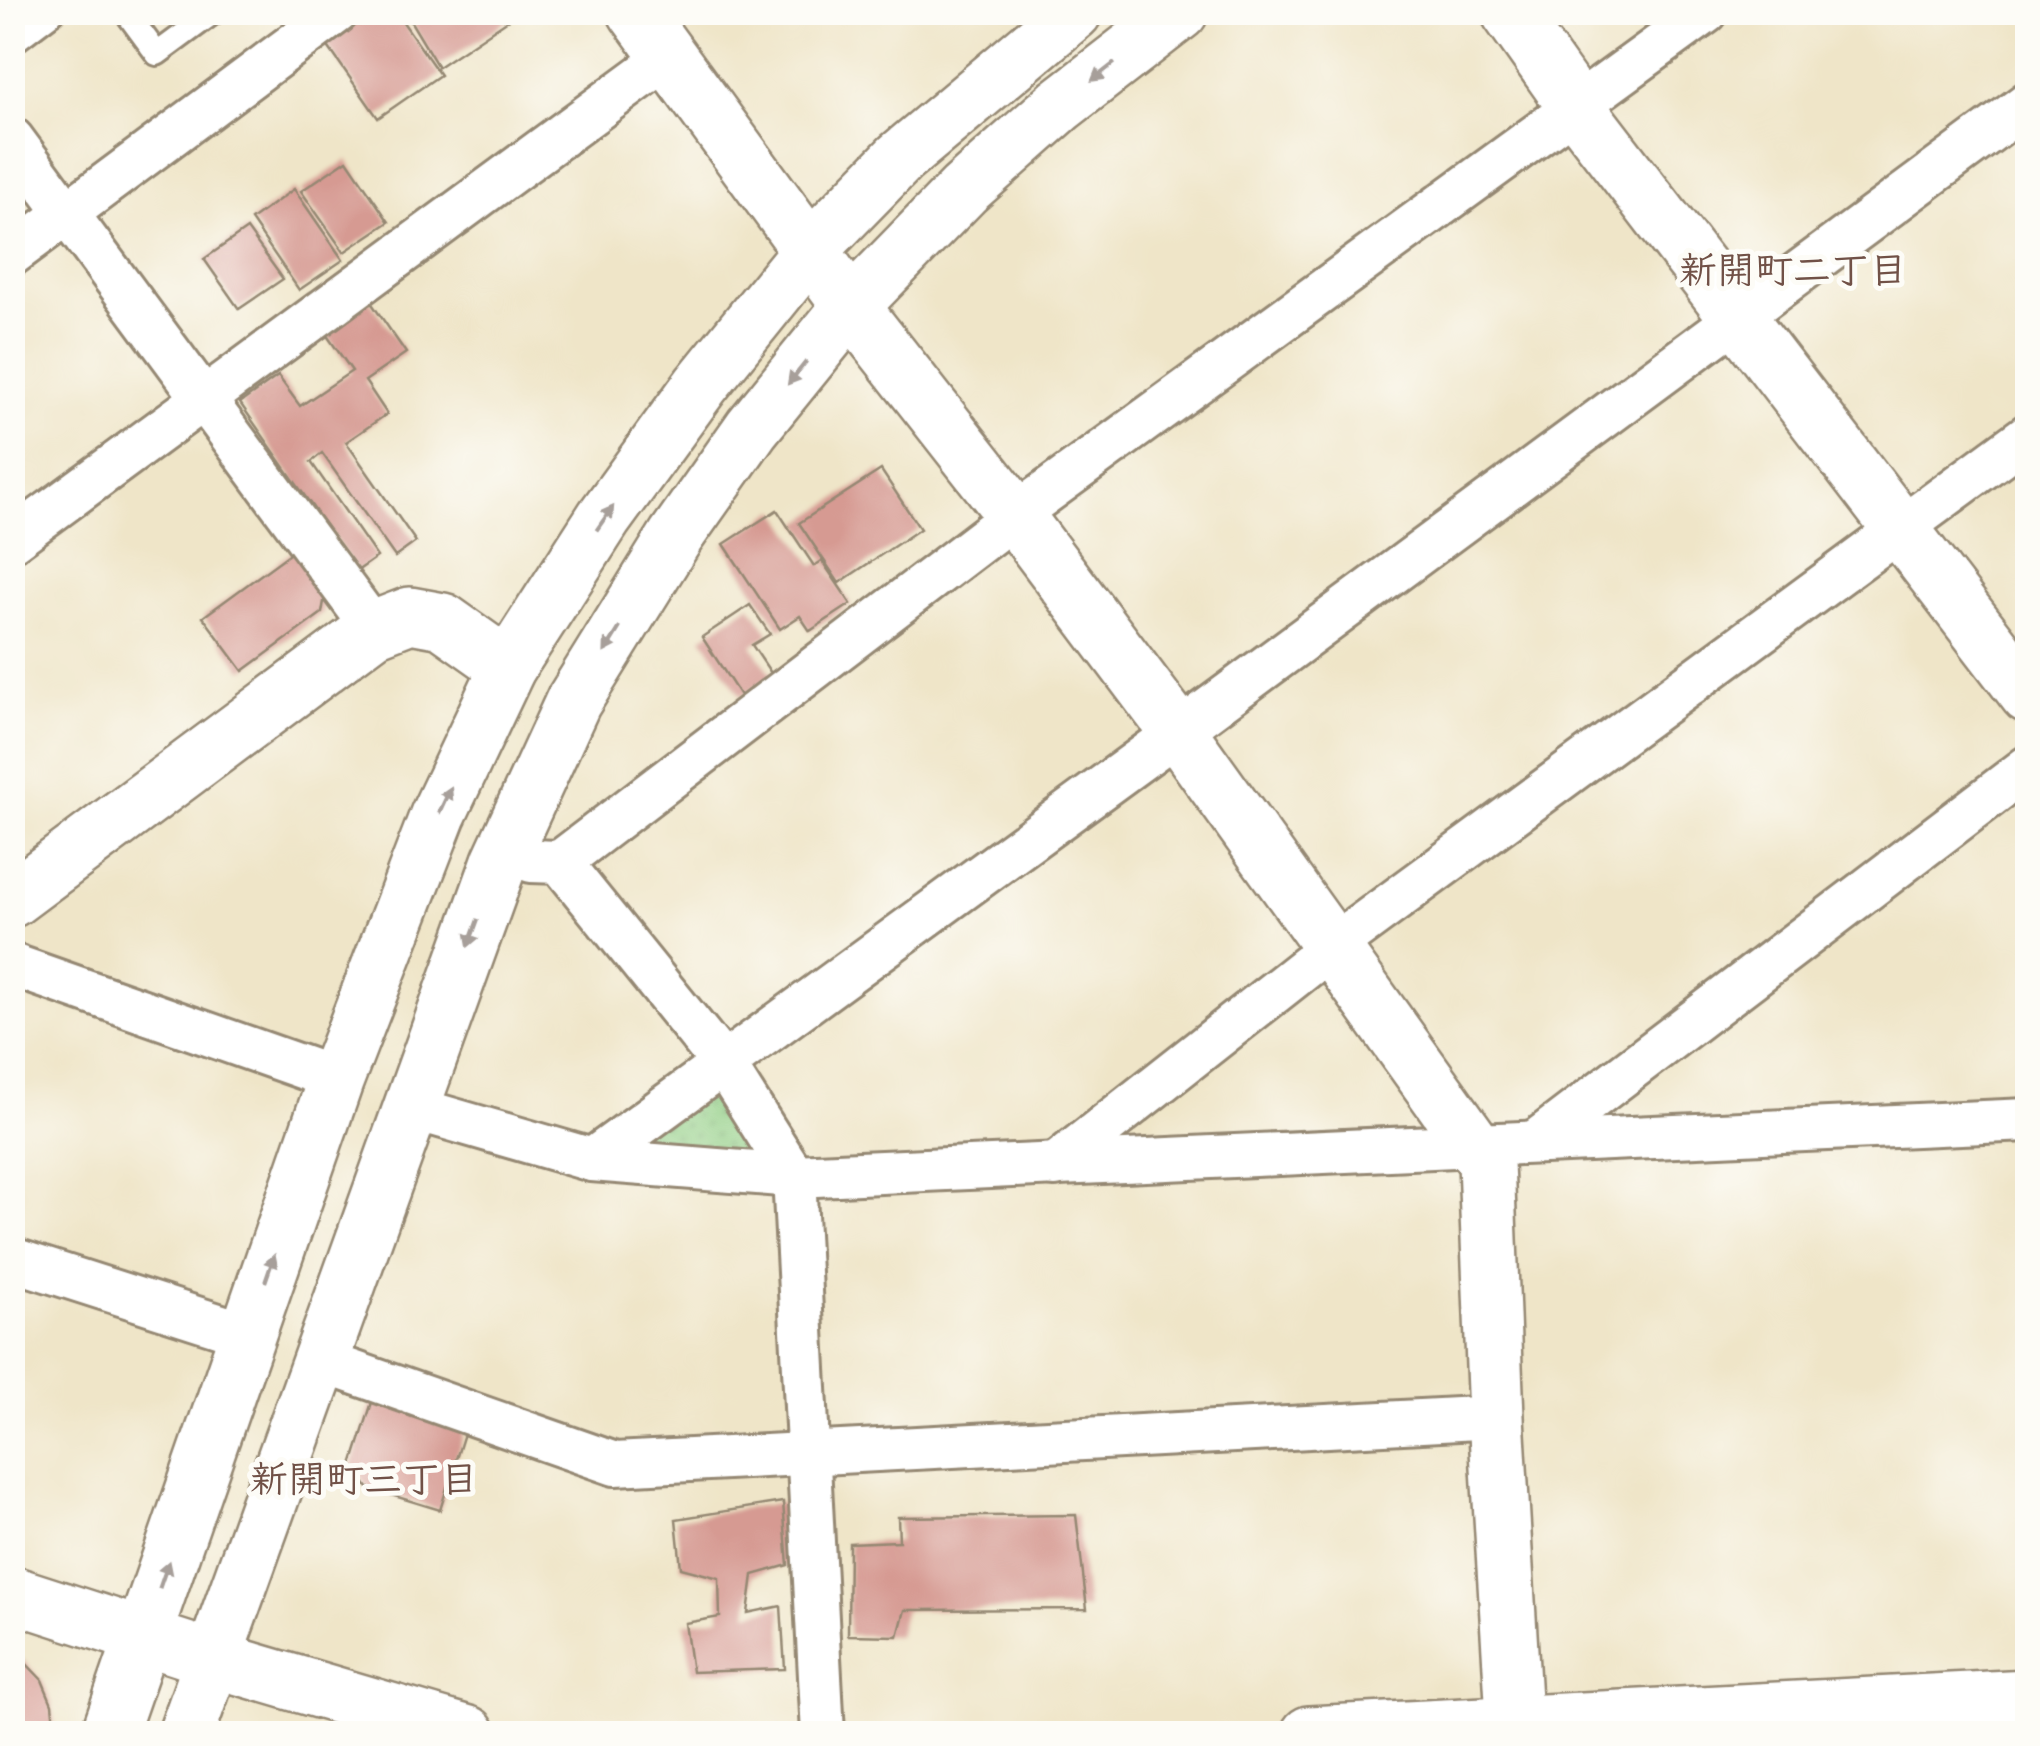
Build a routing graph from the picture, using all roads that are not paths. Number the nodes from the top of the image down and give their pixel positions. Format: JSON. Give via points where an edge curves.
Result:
{"nodes":[{"id":1,"x":52,"y":12,"type":"edge"},
{"id":2,"x":126,"y":12,"type":"edge"},
{"id":3,"x":214,"y":12,"type":"edge"},
{"id":4,"x":337,"y":12,"type":"edge"},
{"id":5,"x":636,"y":12,"type":"edge"},
{"id":6,"x":1074,"y":12,"type":"edge"},
{"id":7,"x":1180,"y":12,"type":"edge"},
{"id":8,"x":1509,"y":12,"type":"edge"},
{"id":9,"x":1706,"y":12,"type":"edge"},
{"id":10,"x":12,"y":43,"type":"edge"},
{"id":11,"x":668,"y":58,"type":"junction"},
{"id":12,"x":2028,"y":104,"type":"edge"},
{"id":13,"x":1577,"y":108,"type":"junction"},
{"id":14,"x":12,"y":140,"type":"edge"},
{"id":15,"x":66,"y":214,"type":"junction"},
{"id":16,"x":810,"y":250,"type":"junction"},
{"id":17,"x":12,"y":254,"type":"edge"},
{"id":18,"x":852,"y":306,"type":"junction"},
{"id":19,"x":1737,"y":316,"type":"junction"},
{"id":20,"x":204,"y":399,"type":"junction"},
{"id":21,"x":2028,"y":435,"type":"edge"},
{"id":22,"x":1015,"y":516,"type":"junction"},
{"id":23,"x":1902,"y":528,"type":"junction"},
{"id":24,"x":12,"y":540,"type":"edge"},
{"id":25,"x":374,"y":629,"type":"junction"},
{"id":26,"x":508,"y":666,"type":"junction"},
{"id":27,"x":2028,"y":695,"type":"edge"},
{"id":28,"x":1178,"y":732,"type":"junction"},
{"id":29,"x":2028,"y":766,"type":"edge"},
{"id":30,"x":500,"y":861,"type":"junction"},
{"id":31,"x":560,"y":862,"type":"junction"},
{"id":32,"x":12,"y":899,"type":"edge"},
{"id":33,"x":1332,"y":947,"type":"junction"},
{"id":34,"x":12,"y":965,"type":"edge"},
{"id":35,"x":724,"y":1065,"type":"junction"},
{"id":36,"x":336,"y":1079,"type":"junction"},
{"id":37,"x":2028,"y":1096,"type":"edge"},
{"id":38,"x":409,"y":1107,"type":"junction"},
{"id":39,"x":2009,"y":1121,"type":"edge"},
{"id":40,"x":1535,"y":1142,"type":"junction"},
{"id":41,"x":1473,"y":1145,"type":"junction"},
{"id":42,"x":592,"y":1160,"type":"junction"},
{"id":43,"x":1055,"y":1164,"type":"junction"},
{"id":44,"x":794,"y":1176,"type":"junction"},
{"id":45,"x":12,"y":1259,"type":"edge"},
{"id":46,"x":246,"y":1334,"type":"junction"},
{"id":47,"x":321,"y":1361,"type":"junction"},
{"id":48,"x":1496,"y":1417,"type":"junction"},
{"id":49,"x":806,"y":1453,"type":"junction"},
{"id":50,"x":12,"y":1594,"type":"edge"},
{"id":51,"x":143,"y":1637,"type":"junction"},
{"id":52,"x":212,"y":1659,"type":"junction"},
{"id":53,"x":2028,"y":1696,"type":"edge"},
{"id":54,"x":1515,"y":1727,"type":"edge"},
{"id":55,"x":110,"y":1734,"type":"edge"},
{"id":56,"x":186,"y":1734,"type":"edge"},
{"id":57,"x":468,"y":1734,"type":"edge"},
{"id":58,"x":823,"y":1734,"type":"edge"},
{"id":59,"x":1309,"y":1734,"type":"edge"}],
"edges":[{"from":1,"to":10,"type":"lane"},
{"from":2,"to":3,"type":"lane","via":[[157,54]]},
{"from":4,"to":15,"type":"street"},
{"from":5,"to":11,"type":"street"},
{"from":6,"to":16,"type":"street","via":[[900,158]]},
{"from":7,"to":18,"type":"street","one_way":true,"via":[[964,190]]},
{"from":8,"to":13,"type":"street"},
{"from":9,"to":13,"type":"street"},
{"from":11,"to":16,"type":"street"},
{"from":11,"to":20,"type":"street"},
{"from":12,"to":19,"type":"street"},
{"from":13,"to":19,"type":"street"},
{"from":13,"to":22,"type":"street"},
{"from":14,"to":15,"type":"street"},
{"from":15,"to":17,"type":"street"},
{"from":15,"to":20,"type":"street"},
{"from":16,"to":18,"type":"street"},
{"from":26,"to":16,"type":"street","one_way":true,"via":[[700,385]]},
{"from":18,"to":22,"type":"street"},
{"from":18,"to":30,"type":"street","one_way":true,"via":[[752,428],[676,536],[573,702]]},
{"from":19,"to":23,"type":"street"},
{"from":19,"to":28,"type":"street"},
{"from":20,"to":24,"type":"street"},
{"from":20,"to":25,"type":"street"},
{"from":21,"to":23,"type":"street"},
{"from":22,"to":28,"type":"street"},
{"from":22,"to":31,"type":"street"},
{"from":23,"to":27,"type":"street"},
{"from":23,"to":33,"type":"street"},
{"from":25,"to":26,"type":"street","via":[[410,614],[443,621]]},
{"from":25,"to":32,"type":"street"},
{"from":36,"to":26,"type":"street","one_way":true,"via":[[438,815]]},
{"from":28,"to":33,"type":"street"},
{"from":28,"to":35,"type":"street"},
{"from":29,"to":40,"type":"street"},
{"from":30,"to":31,"type":"street"},
{"from":30,"to":38,"type":"street","one_way":true},
{"from":31,"to":35,"type":"street"},
{"from":33,"to":41,"type":"street"},
{"from":33,"to":43,"type":"street"},
{"from":34,"to":36,"type":"street"},
{"from":35,"to":42,"type":"street"},
{"from":35,"to":44,"type":"street"},
{"from":46,"to":36,"type":"street","one_way":true},
{"from":37,"to":39,"type":"street"},
{"from":38,"to":42,"type":"street"},
{"from":38,"to":47,"type":"street"},
{"from":39,"to":40,"type":"street"},
{"from":40,"to":41,"type":"street"},
{"from":41,"to":43,"type":"street"},
{"from":41,"to":48,"type":"street","via":[[1486,1162]]},
{"from":42,"to":44,"type":"street"},
{"from":43,"to":44,"type":"street"},
{"from":44,"to":49,"type":"street"},
{"from":45,"to":46,"type":"street"},
{"from":51,"to":46,"type":"street","one_way":true},
{"from":47,"to":49,"type":"street","via":[[614,1464]]},
{"from":47,"to":52,"type":"street"},
{"from":48,"to":49,"type":"street"},
{"from":48,"to":54,"type":"street"},
{"from":49,"to":58,"type":"street"},
{"from":50,"to":51,"type":"street"},
{"from":51,"to":52,"type":"street"},
{"from":51,"to":55,"type":"street"},
{"from":52,"to":56,"type":"street"},
{"from":52,"to":57,"type":"street"},
{"from":53,"to":54,"type":"street"},
{"from":54,"to":59,"type":"street"}]}
